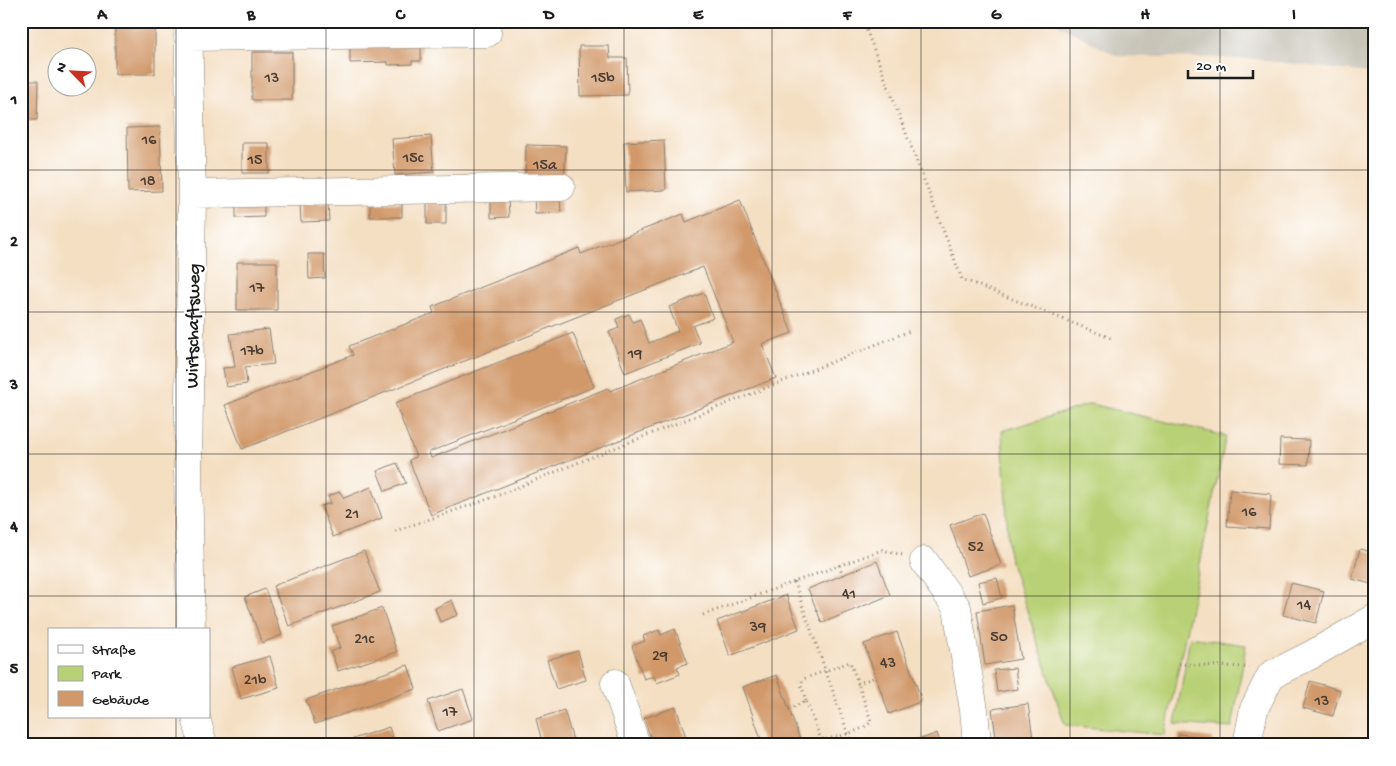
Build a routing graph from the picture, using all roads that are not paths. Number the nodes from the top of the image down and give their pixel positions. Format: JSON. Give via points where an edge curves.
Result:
{"nodes":[{"id":1,"x":188,"y":29,"type":"edge"},
{"id":2,"x":487,"y":34,"type":"dead end"},
{"id":3,"x":561,"y":187,"type":"dead end"},
{"id":4,"x":192,"y":194,"type":"junction"},
{"id":5,"x":924,"y":561,"type":"road end"},
{"id":6,"x":1375,"y":618,"type":"edge"},
{"id":7,"x":191,"y":628,"type":"edge"},
{"id":8,"x":615,"y":683,"type":"dead end"},
{"id":9,"x":196,"y":718,"type":"edge"},
{"id":10,"x":203,"y":745,"type":"edge"},
{"id":11,"x":636,"y":745,"type":"edge"},
{"id":12,"x":977,"y":745,"type":"edge"},
{"id":13,"x":1247,"y":745,"type":"edge"}],
"edges":[{"from":1,"to":2,"type":"street"},
{"from":1,"to":4,"type":"street","name":"Wirtschaftsweg"},
{"from":3,"to":4,"type":"street"},
{"from":4,"to":7,"type":"street","name":"Wirtschaftsweg","via":[[188,468]]},
{"from":5,"to":12,"type":"street","via":[[957,608]]},
{"from":6,"to":13,"type":"street","via":[[1271,675],[1254,709]]},
{"from":8,"to":11,"type":"street"},
{"from":9,"to":10,"type":"street"}]}
